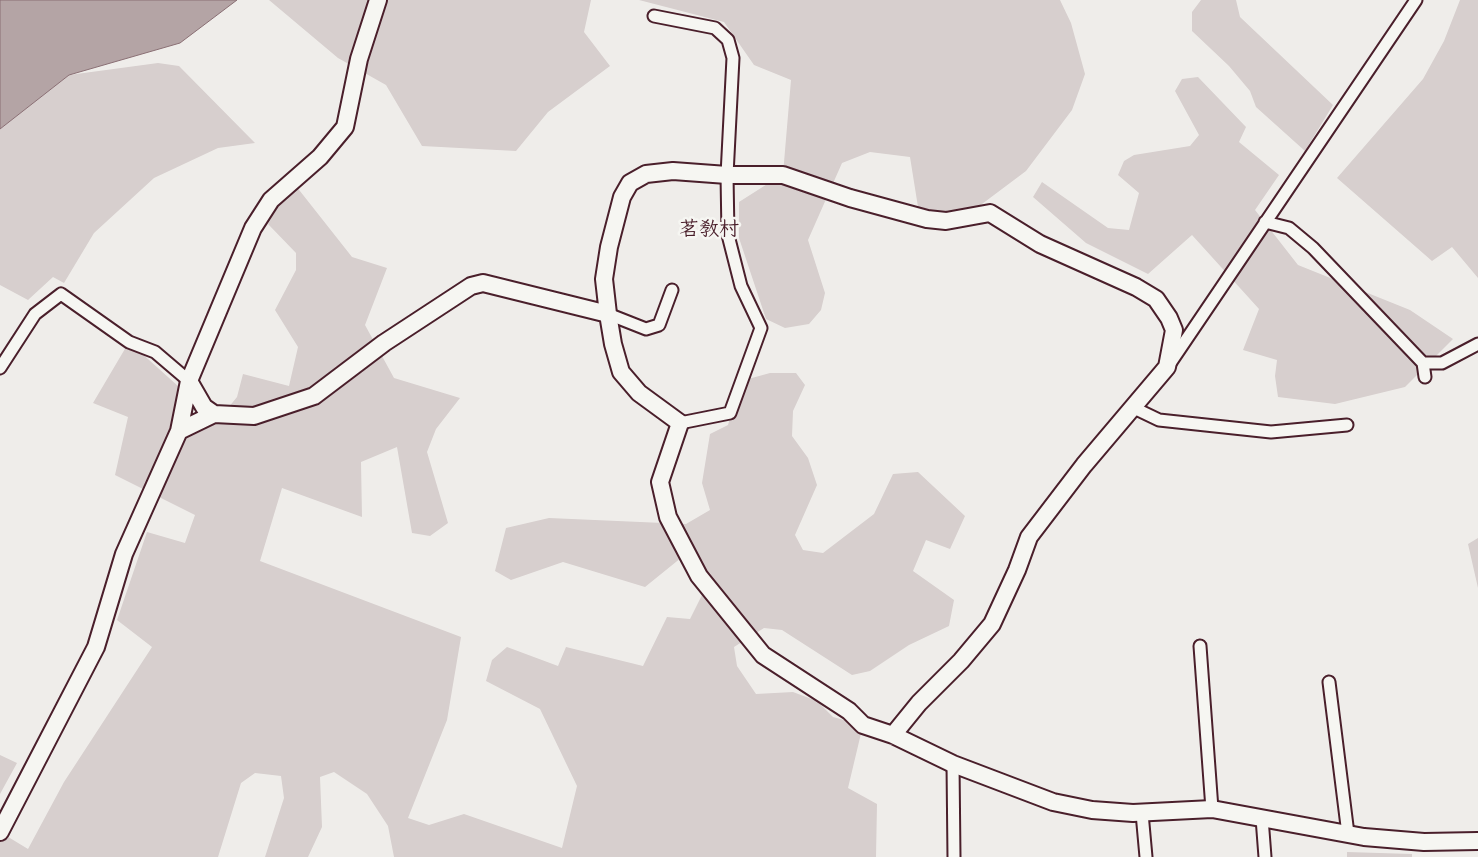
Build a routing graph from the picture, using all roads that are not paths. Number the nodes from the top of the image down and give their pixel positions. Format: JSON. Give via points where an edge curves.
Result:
{"nodes":[{"id":1,"x":378,"y":0,"type":"edge"},
{"id":2,"x":1416,"y":0,"type":"edge"},
{"id":3,"x":654,"y":16,"type":"dead end"},
{"id":4,"x":728,"y":175,"type":"junction"},
{"id":5,"x":1265,"y":222,"type":"junction"},
{"id":6,"x":672,"y":290,"type":"dead end"},
{"id":7,"x":608,"y":314,"type":"junction"},
{"id":8,"x":1478,"y":344,"type":"edge"},
{"id":9,"x":1424,"y":363,"type":"junction"},
{"id":10,"x":1167,"y":367,"type":"junction"},
{"id":11,"x":0,"y":368,"type":"edge"},
{"id":12,"x":1425,"y":377,"type":"dead end"},
{"id":13,"x":190,"y":381,"type":"junction"},
{"id":14,"x":1134,"y":408,"type":"junction"},
{"id":15,"x":214,"y":414,"type":"junction"},
{"id":16,"x":680,"y":423,"type":"junction"},
{"id":17,"x":1348,"y":425,"type":"dead end"},
{"id":18,"x":179,"y":431,"type":"junction"},
{"id":19,"x":1200,"y":646,"type":"dead end"},
{"id":20,"x":1330,"y":682,"type":"dead end"},
{"id":21,"x":893,"y":735,"type":"junction"},
{"id":22,"x":952,"y":764,"type":"junction"},
{"id":23,"x":1212,"y":809,"type":"junction"},
{"id":24,"x":1142,"y":813,"type":"junction"},
{"id":25,"x":1262,"y":818,"type":"junction"},
{"id":26,"x":0,"y":832,"type":"edge"},
{"id":27,"x":1348,"y":834,"type":"junction"},
{"id":28,"x":1478,"y":841,"type":"edge"},
{"id":29,"x":954,"y":857,"type":"edge"},
{"id":30,"x":1146,"y":857,"type":"edge"},
{"id":31,"x":1266,"y":857,"type":"edge"}],
"edges":[{"from":1,"to":13,"type":"street","via":[[359,59],[346,127],[320,157],[271,200],[253,228]]},
{"from":2,"to":5,"type":"street"},
{"from":3,"to":4,"type":"street","via":[[714,28],[728,40],[734,58]]},
{"from":4,"to":7,"type":"street","via":[[673,171],[646,174],[630,183],[622,197],[609,247],[604,279]]},
{"from":4,"to":10,"type":"street","via":[[783,175],[927,220],[946,221],[990,213],[1040,244],[1156,299],[1174,330]]},
{"from":4,"to":16,"type":"street","via":[[728,235],[741,286],[761,328],[730,413]]},
{"from":5,"to":9,"type":"street","via":[[1289,228],[1313,248]]},
{"from":5,"to":10,"type":"street"},
{"from":6,"to":7,"type":"street","via":[[659,325],[646,329]]},
{"from":7,"to":15,"type":"street","via":[[483,283],[472,286],[384,343],[314,396],[254,416]]},
{"from":7,"to":16,"type":"street","via":[[622,372],[639,393]]},
{"from":8,"to":9,"type":"street","via":[[1442,363]]},
{"from":9,"to":12,"type":"street"},
{"from":10,"to":14,"type":"street"},
{"from":11,"to":13,"type":"street","via":[[36,314],[61,294],[129,342],[155,352]]},
{"from":13,"to":15,"type":"street","via":[[204,407]]},
{"from":13,"to":18,"type":"street"},
{"from":14,"to":17,"type":"street","via":[[1159,420],[1272,432]]},
{"from":14,"to":21,"type":"street","via":[[1084,465],[1029,536],[992,624]]},
{"from":15,"to":18,"type":"street"},
{"from":16,"to":21,"type":"street","via":[[660,482],[668,517],[699,576],[763,655],[849,711],[863,725]]},
{"from":18,"to":26,"type":"street","via":[[124,554],[96,647]]},
{"from":19,"to":23,"type":"street"},
{"from":20,"to":27,"type":"street"},
{"from":21,"to":22,"type":"street"},
{"from":22,"to":24,"type":"street","via":[[1053,802],[1092,810]]},
{"from":22,"to":29,"type":"street"},
{"from":23,"to":24,"type":"street"},
{"from":23,"to":25,"type":"street"},
{"from":24,"to":30,"type":"street"},
{"from":25,"to":27,"type":"street"},
{"from":25,"to":31,"type":"street"},
{"from":27,"to":28,"type":"street","via":[[1424,842]]}]}
